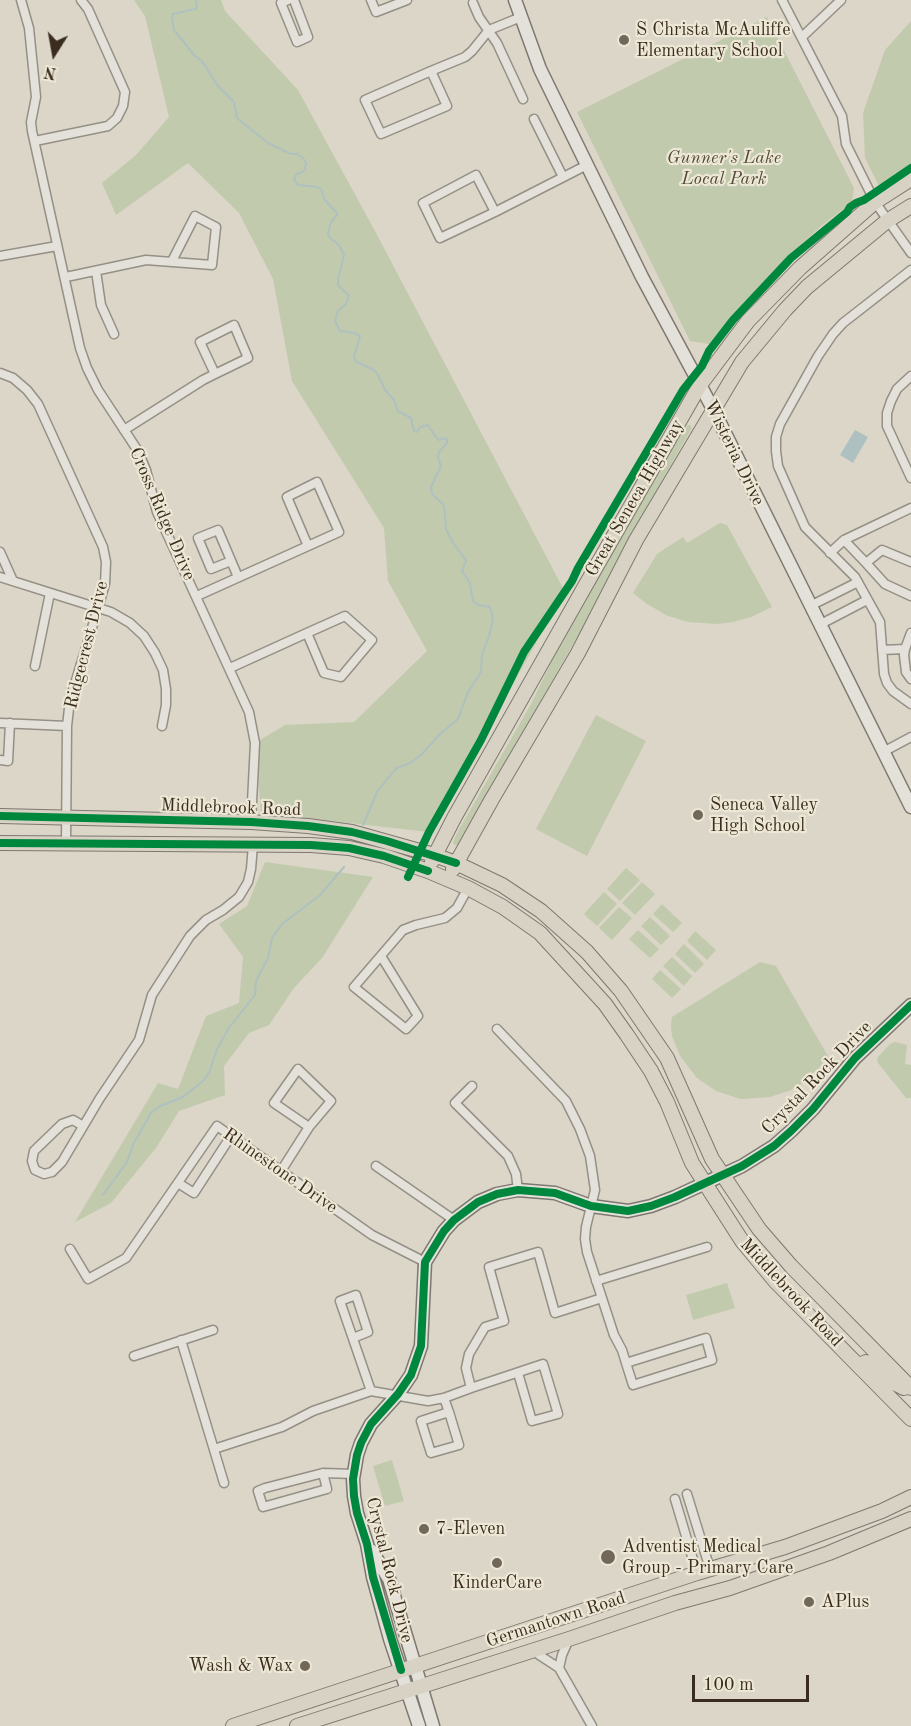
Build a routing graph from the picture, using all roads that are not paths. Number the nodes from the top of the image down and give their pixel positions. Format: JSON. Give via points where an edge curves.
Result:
{"nodes":[{"id":1,"x":21,"y":0,"type":"edge"},
{"id":2,"x":81,"y":0,"type":"edge"},
{"id":3,"x":288,"y":0,"type":"edge"},
{"id":4,"x":294,"y":0,"type":"edge"},
{"id":5,"x":371,"y":0,"type":"edge"},
{"id":6,"x":406,"y":0,"type":"edge"},
{"id":7,"x":514,"y":0,"type":"edge"},
{"id":8,"x":841,"y":0,"type":"edge"},
{"id":9,"x":784,"y":1,"type":"edge"},
{"id":10,"x":473,"y":3,"type":"dead end"},
{"id":11,"x":521,"y":17,"type":"junction"},
{"id":12,"x":489,"y":30,"type":"junction"},
{"id":13,"x":801,"y":37,"type":"junction"},
{"id":14,"x":431,"y":71,"type":"junction"},
{"id":15,"x":523,"y":99,"type":"dead end"},
{"id":16,"x":534,"y":119,"type":"dead end"},
{"id":17,"x":35,"y":141,"type":"junction"},
{"id":18,"x":586,"y":165,"type":"junction"},
{"id":19,"x":563,"y":177,"type":"junction"},
{"id":20,"x":911,"y":179,"type":"edge"},
{"id":21,"x":874,"y":202,"type":"junction"},
{"id":22,"x":911,"y":206,"type":"edge"},
{"id":23,"x":495,"y":212,"type":"junction"},
{"id":24,"x":887,"y":221,"type":"junction"},
{"id":25,"x":57,"y":246,"type":"junction"},
{"id":26,"x":911,"y":253,"type":"edge"},
{"id":27,"x":0,"y":256,"type":"edge"},
{"id":28,"x":172,"y":261,"type":"junction"},
{"id":29,"x":911,"y":270,"type":"edge"},
{"id":30,"x":96,"y":271,"type":"junction"},
{"id":31,"x":66,"y":277,"type":"junction"},
{"id":32,"x":114,"y":334,"type":"dead end"},
{"id":33,"x":0,"y":373,"type":"edge"},
{"id":34,"x":215,"y":374,"type":"junction"},
{"id":35,"x":911,"y":376,"type":"edge"},
{"id":36,"x":700,"y":385,"type":"junction"},
{"id":37,"x":713,"y":409,"type":"junction"},
{"id":38,"x":124,"y":430,"type":"junction"},
{"id":39,"x":911,"y":478,"type":"edge"},
{"id":40,"x":911,"y":508,"type":"edge"},
{"id":41,"x":844,"y":540,"type":"junction"},
{"id":42,"x":308,"y":546,"type":"junction"},
{"id":43,"x":0,"y":552,"type":"edge"},
{"id":44,"x":830,"y":553,"type":"junction"},
{"id":45,"x":231,"y":561,"type":"junction"},
{"id":46,"x":911,"y":562,"type":"edge"},
{"id":47,"x":866,"y":563,"type":"junction"},
{"id":48,"x":0,"y":577,"type":"edge"},
{"id":49,"x":238,"y":577,"type":"junction"},
{"id":50,"x":13,"y":581,"type":"junction"},
{"id":51,"x":858,"y":582,"type":"junction"},
{"id":52,"x":50,"y":593,"type":"junction"},
{"id":53,"x":197,"y":596,"type":"junction"},
{"id":54,"x":911,"y":596,"type":"edge"},
{"id":55,"x":867,"y":600,"type":"junction"},
{"id":56,"x":810,"y":606,"type":"junction"},
{"id":57,"x":98,"y":608,"type":"junction"},
{"id":58,"x":819,"y":625,"type":"junction"},
{"id":59,"x":307,"y":633,"type":"junction"},
{"id":60,"x":911,"y":633,"type":"edge"},
{"id":61,"x":905,"y":649,"type":"junction"},
{"id":62,"x":882,"y":650,"type":"junction"},
{"id":63,"x":35,"y":666,"type":"dead end"},
{"id":64,"x":230,"y":668,"type":"junction"},
{"id":65,"x":911,"y":679,"type":"edge"},
{"id":66,"x":911,"y":704,"type":"edge"},
{"id":67,"x":5,"y":723,"type":"edge"},
{"id":68,"x":67,"y":726,"type":"junction"},
{"id":69,"x":162,"y":726,"type":"dead end"},
{"id":70,"x":911,"y":737,"type":"edge"},
{"id":71,"x":883,"y":752,"type":"junction"},
{"id":72,"x":0,"y":760,"type":"edge"},
{"id":73,"x":911,"y":807,"type":"edge"},
{"id":74,"x":0,"y":816,"type":"edge"},
{"id":75,"x":67,"y":817,"type":"junction"},
{"id":76,"x":251,"y":822,"type":"junction"},
{"id":77,"x":66,"y":842,"type":"junction"},
{"id":78,"x":0,"y":843,"type":"edge"},
{"id":79,"x":253,"y":845,"type":"junction"},
{"id":80,"x":434,"y":855,"type":"junction"},
{"id":81,"x":456,"y":863,"type":"junction"},
{"id":82,"x":428,"y":871,"type":"junction"},
{"id":83,"x":448,"y":879,"type":"junction"},
{"id":84,"x":468,"y":888,"type":"junction"},
{"id":85,"x":381,"y":956,"type":"junction"},
{"id":86,"x":911,"y":1005,"type":"edge"},
{"id":87,"x":497,"y":1029,"type":"dead end"},
{"id":88,"x":471,"y":1086,"type":"dead end"},
{"id":89,"x":83,"y":1126,"type":"junction"},
{"id":90,"x":309,"y":1127,"type":"junction"},
{"id":91,"x":231,"y":1136,"type":"junction"},
{"id":92,"x":376,"y":1166,"type":"dead end"},
{"id":93,"x":281,"y":1171,"type":"junction"},
{"id":94,"x":722,"y":1175,"type":"junction"},
{"id":95,"x":178,"y":1183,"type":"junction"},
{"id":96,"x":704,"y":1184,"type":"junction"},
{"id":97,"x":518,"y":1190,"type":"junction"},
{"id":98,"x":591,"y":1206,"type":"junction"},
{"id":99,"x":454,"y":1220,"type":"junction"},
{"id":100,"x":707,"y":1246,"type":"dead end"},
{"id":101,"x":70,"y":1249,"type":"dead end"},
{"id":102,"x":424,"y":1262,"type":"junction"},
{"id":103,"x":597,"y":1281,"type":"junction"},
{"id":104,"x":602,"y":1298,"type":"junction"},
{"id":105,"x":213,"y":1330,"type":"dead end"},
{"id":106,"x":353,"y":1338,"type":"junction"},
{"id":107,"x":181,"y":1340,"type":"junction"},
{"id":108,"x":134,"y":1356,"type":"dead end"},
{"id":109,"x":626,"y":1363,"type":"junction"},
{"id":110,"x":859,"y":1365,"type":"junction"},
{"id":111,"x":518,"y":1372,"type":"junction"},
{"id":112,"x":471,"y":1388,"type":"junction"},
{"id":113,"x":911,"y":1390,"type":"edge"},
{"id":114,"x":371,"y":1391,"type":"junction"},
{"id":115,"x":398,"y":1394,"type":"junction"},
{"id":116,"x":444,"y":1398,"type":"junction"},
{"id":117,"x":448,"y":1412,"type":"junction"},
{"id":118,"x":911,"y":1419,"type":"edge"},
{"id":119,"x":214,"y":1449,"type":"junction"},
{"id":120,"x":323,"y":1473,"type":"junction"},
{"id":121,"x":354,"y":1474,"type":"junction"},
{"id":122,"x":224,"y":1483,"type":"dead end"},
{"id":123,"x":687,"y":1494,"type":"dead end"},
{"id":124,"x":911,"y":1497,"type":"edge"},
{"id":125,"x":675,"y":1499,"type":"dead end"},
{"id":126,"x":911,"y":1519,"type":"edge"},
{"id":127,"x":367,"y":1544,"type":"junction"},
{"id":128,"x":704,"y":1571,"type":"junction"},
{"id":129,"x":569,"y":1639,"type":"junction"},
{"id":130,"x":533,"y":1651,"type":"junction"},
{"id":131,"x":414,"y":1666,"type":"junction"},
{"id":132,"x":559,"y":1668,"type":"junction"},
{"id":133,"x":401,"y":1670,"type":"junction"},
{"id":134,"x":414,"y":1688,"type":"junction"},
{"id":135,"x":233,"y":1726,"type":"edge"},
{"id":136,"x":297,"y":1726,"type":"edge"},
{"id":137,"x":419,"y":1726,"type":"edge"},
{"id":138,"x":433,"y":1726,"type":"edge"},
{"id":139,"x":592,"y":1726,"type":"edge"}],
"edges":[{"from":1,"to":17,"type":"street","name":"Cross Ridge Drive","via":[[29,28],[36,97],[31,122]]},
{"from":2,"to":17,"type":"street","via":[[125,92],[123,106],[108,126]]},
{"from":3,"to":4,"type":"street","via":[[282,3],[297,42],[308,37]]},
{"from":5,"to":6,"type":"street","via":[[376,12]]},
{"from":7,"to":11,"type":"street","name":"Wisteria Drive"},
{"from":8,"to":13,"type":"street"},
{"from":9,"to":13,"type":"street"},
{"from":10,"to":12,"type":"street"},
{"from":11,"to":12,"type":"street"},
{"from":11,"to":18,"type":"street","name":"Wisteria Drive","via":[[540,69]]},
{"from":12,"to":14,"type":"street","via":[[465,57]]},
{"from":12,"to":15,"type":"street"},
{"from":13,"to":21,"type":"street","via":[[842,116],[846,144]]},
{"from":14,"to":14,"type":"street","via":[[365,100],[381,134],[447,106]]},
{"from":16,"to":19,"type":"street"},
{"from":17,"to":25,"type":"street","name":"Cross Ridge Drive"},
{"from":18,"to":19,"type":"street"},
{"from":18,"to":36,"type":"street","name":"Wisteria Drive"},
{"from":19,"to":23,"type":"street"},
{"from":20,"to":21,"type":"main road","name":"Great Seneca Highway"},
{"from":21,"to":24,"type":"street"},
{"from":21,"to":36,"type":"main road","name":"Great Seneca Highway","via":[[748,321]]},
{"from":22,"to":24,"type":"main road","name":"Great Seneca Highway"},
{"from":23,"to":23,"type":"street","via":[[440,238],[423,203],[476,175]]},
{"from":24,"to":26,"type":"street"},
{"from":24,"to":37,"type":"main road","name":"Great Seneca Highway","via":[[785,310],[742,362]]},
{"from":25,"to":27,"type":"street"},
{"from":25,"to":31,"type":"street","name":"Cross Ridge Drive"},
{"from":28,"to":28,"type":"street","via":[[212,265],[216,227],[195,216]]},
{"from":28,"to":30,"type":"street","via":[[146,260]]},
{"from":29,"to":44,"type":"street","via":[[833,334],[776,437],[778,465],[805,527]]},
{"from":30,"to":31,"type":"street"},
{"from":30,"to":32,"type":"street","via":[[101,305]]},
{"from":31,"to":38,"type":"street","name":"Cross Ridge Drive","via":[[87,368]]},
{"from":33,"to":57,"type":"street","name":"Ridgecrest Drive","via":[[13,378],[38,404],[103,547],[105,584]]},
{"from":34,"to":34,"type":"street","via":[[249,358],[234,325],[200,342]]},
{"from":34,"to":38,"type":"street"},
{"from":35,"to":39,"type":"street","via":[[891,401],[887,426]]},
{"from":36,"to":37,"type":"street","name":"Wisteria Drive"},
{"from":36,"to":80,"type":"main road","name":"Great Seneca Highway"},
{"from":37,"to":56,"type":"street","name":"Wisteria Drive"},
{"from":37,"to":81,"type":"main road","name":"Great Seneca Highway"},
{"from":38,"to":53,"type":"street","name":"Cross Ridge Drive","via":[[138,451],[157,512]]},
{"from":40,"to":41,"type":"street"},
{"from":41,"to":44,"type":"street"},
{"from":41,"to":47,"type":"street"},
{"from":42,"to":42,"type":"street","via":[[339,531],[317,482],[286,496]]},
{"from":42,"to":49,"type":"street"},
{"from":43,"to":50,"type":"street"},
{"from":44,"to":51,"type":"street"},
{"from":45,"to":45,"type":"street","via":[[218,530],[198,538],[211,569]]},
{"from":45,"to":49,"type":"street"},
{"from":46,"to":47,"type":"street","via":[[882,550]]},
{"from":47,"to":54,"type":"street","via":[[885,584]]},
{"from":48,"to":50,"type":"street"},
{"from":49,"to":53,"type":"street"},
{"from":50,"to":52,"type":"street"},
{"from":51,"to":55,"type":"street"},
{"from":51,"to":56,"type":"street"},
{"from":52,"to":57,"type":"street"},
{"from":52,"to":63,"type":"street"},
{"from":53,"to":64,"type":"street","name":"Cross Ridge Drive"},
{"from":55,"to":58,"type":"street"},
{"from":55,"to":62,"type":"street","via":[[880,622]]},
{"from":56,"to":58,"type":"street","name":"Wisteria Drive"},
{"from":57,"to":68,"type":"street","name":"Ridgecrest Drive","via":[[70,700]]},
{"from":57,"to":69,"type":"street","via":[[130,623],[155,653],[166,689]]},
{"from":58,"to":71,"type":"street","name":"Wisteria Drive"},
{"from":59,"to":59,"type":"street","via":[[345,616],[372,640],[341,677],[324,673]]},
{"from":59,"to":64,"type":"street"},
{"from":60,"to":61,"type":"street"},
{"from":61,"to":62,"type":"street"},
{"from":61,"to":65,"type":"street","via":[[904,664]]},
{"from":62,"to":66,"type":"street","via":[[887,683]]},
{"from":64,"to":76,"type":"street","name":"Cross Ridge Drive","via":[[249,712],[255,743]]},
{"from":67,"to":68,"type":"street"},
{"from":67,"to":72,"type":"street","via":[[8,761]]},
{"from":68,"to":75,"type":"street","name":"Ridgecrest Drive"},
{"from":70,"to":71,"type":"street"},
{"from":71,"to":73,"type":"street","name":"Wisteria Drive"},
{"from":74,"to":75,"type":"main road","name":"Middlebrook Road"},
{"from":75,"to":76,"type":"main road","name":"Middlebrook Road"},
{"from":75,"to":77,"type":"street","name":"Ridgecrest Drive"},
{"from":76,"to":80,"type":"main road","name":"Middlebrook Road","via":[[352,832]]},
{"from":77,"to":78,"type":"main road","name":"Middlebrook Road"},
{"from":77,"to":79,"type":"main road","name":"Middlebrook Road"},
{"from":79,"to":82,"type":"main road","name":"Middlebrook Road","via":[[349,848]]},
{"from":79,"to":89,"type":"street","via":[[248,882],[239,897],[190,936],[152,995],[139,1040]]},
{"from":80,"to":81,"type":"main road","name":"Middlebrook Road"},
{"from":80,"to":82,"type":"main road","name":"Great Seneca Highway"},
{"from":81,"to":83,"type":"main road","name":"Great Seneca Highway"},
{"from":81,"to":94,"type":"main road","name":"Middlebrook Road","via":[[502,885],[541,911],[587,952],[621,991],[667,1058]]},
{"from":82,"to":83,"type":"main road","name":"Middlebrook Road"},
{"from":83,"to":84,"type":"main road","name":"Middlebrook Road"},
{"from":84,"to":85,"type":"street","via":[[457,908],[445,918],[403,930]]},
{"from":84,"to":96,"type":"main road","name":"Middlebrook Road","via":[[540,933],[605,1004],[651,1071]]},
{"from":85,"to":85,"type":"street","via":[[354,987],[406,1029],[418,1016]]},
{"from":86,"to":94,"type":"street","name":"Crystal Rock Drive","via":[[855,1058],[813,1109],[774,1146]]},
{"from":87,"to":98,"type":"street","via":[[566,1101],[590,1156],[595,1190]]},
{"from":88,"to":97,"type":"street","via":[[455,1103],[508,1156]]},
{"from":89,"to":89,"type":"street","via":[[72,1120],[62,1124],[34,1151],[35,1170],[52,1172]]},
{"from":90,"to":90,"type":"street","via":[[331,1101],[298,1069],[274,1103]]},
{"from":90,"to":93,"type":"street"},
{"from":91,"to":93,"type":"street","name":"Rhinestone Drive"},
{"from":91,"to":95,"type":"street","name":"Rhinestone Drive","via":[[217,1126]]},
{"from":91,"to":95,"type":"street","via":[[194,1193]]},
{"from":92,"to":99,"type":"street"},
{"from":93,"to":102,"type":"street","name":"Rhinestone Drive","via":[[372,1235]]},
{"from":94,"to":96,"type":"street","name":"Crystal Rock Drive"},
{"from":94,"to":113,"type":"main road","name":"Middlebrook Road","via":[[759,1229],[791,1266]]},
{"from":95,"to":101,"type":"street","name":"Rhinestone Drive","via":[[126,1258],[88,1279]]},
{"from":96,"to":98,"type":"street","name":"Crystal Rock Drive","via":[[628,1211]]},
{"from":96,"to":110,"type":"main road","name":"Middlebrook Road","via":[[742,1241],[775,1281]]},
{"from":97,"to":98,"type":"street","name":"Crystal Rock Drive","via":[[555,1193]]},
{"from":97,"to":99,"type":"street","name":"Crystal Rock Drive","via":[[478,1202]]},
{"from":98,"to":103,"type":"street","via":[[585,1239]]},
{"from":99,"to":102,"type":"street","name":"Crystal Rock Drive"},
{"from":100,"to":103,"type":"street"},
{"from":102,"to":115,"type":"street","name":"Crystal Rock Drive","via":[[421,1346],[411,1375]]},
{"from":103,"to":104,"type":"street"},
{"from":104,"to":109,"type":"street"},
{"from":104,"to":112,"type":"street","via":[[555,1313],[538,1252],[489,1267],[504,1321],[485,1327],[469,1354],[466,1368]]},
{"from":105,"to":107,"type":"street"},
{"from":106,"to":106,"type":"street","via":[[340,1301],[356,1295],[368,1332]]},
{"from":106,"to":114,"type":"street"},
{"from":107,"to":108,"type":"street"},
{"from":107,"to":119,"type":"street"},
{"from":109,"to":109,"type":"street","via":[[633,1385],[712,1360],[706,1338]]},
{"from":110,"to":113,"type":"main road","via":[[871,1364],[894,1383]]},
{"from":110,"to":118,"type":"main road","name":"Middlebrook Road"},
{"from":111,"to":111,"type":"street","via":[[543,1365],[558,1414],[532,1421]]},
{"from":111,"to":112,"type":"street"},
{"from":112,"to":116,"type":"street"},
{"from":114,"to":115,"type":"street"},
{"from":114,"to":119,"type":"street"},
{"from":115,"to":116,"type":"street","via":[[428,1401]]},
{"from":115,"to":121,"type":"street","name":"Crystal Rock Drive","via":[[371,1424],[359,1449]]},
{"from":116,"to":117,"type":"street"},
{"from":117,"to":117,"type":"street","via":[[459,1445],[431,1453],[421,1421]]},
{"from":119,"to":122,"type":"street"},
{"from":120,"to":120,"type":"street","name":"Crystal Rock Drive","via":[[258,1491],[263,1507],[327,1489]]},
{"from":120,"to":121,"type":"street","name":"Crystal Rock Drive"},
{"from":121,"to":127,"type":"street","name":"Crystal Rock Drive","via":[[354,1496]]},
{"from":123,"to":128,"type":"street"},
{"from":124,"to":128,"type":"main road","name":"Germantown Road","via":[[804,1540]]},
{"from":125,"to":128,"type":"street"},
{"from":126,"to":129,"type":"main road","name":"Germantown Road","via":[[730,1588]]},
{"from":127,"to":131,"type":"street","name":"Crystal Rock Drive","via":[[389,1579]]},
{"from":127,"to":133,"type":"street","name":"Crystal Rock Drive"},
{"from":128,"to":131,"type":"main road","name":"Germantown Road"},
{"from":129,"to":130,"type":"main road","name":"Germantown Road"},
{"from":129,"to":132,"type":"street"},
{"from":130,"to":132,"type":"street"},
{"from":130,"to":134,"type":"main road","name":"Germantown Road"},
{"from":131,"to":133,"type":"main road","name":"Germantown Road"},
{"from":131,"to":134,"type":"street","name":"Crystal Rock Drive"},
{"from":132,"to":139,"type":"street"},
{"from":133,"to":134,"type":"street","name":"Crystal Rock Drive"},
{"from":133,"to":135,"type":"main road","name":"Germantown Road"},
{"from":134,"to":136,"type":"main road","name":"Germantown Road"},
{"from":134,"to":137,"type":"street","name":"Crystal Rock Drive"},
{"from":134,"to":138,"type":"street","name":"Crystal Rock Drive"}]}
